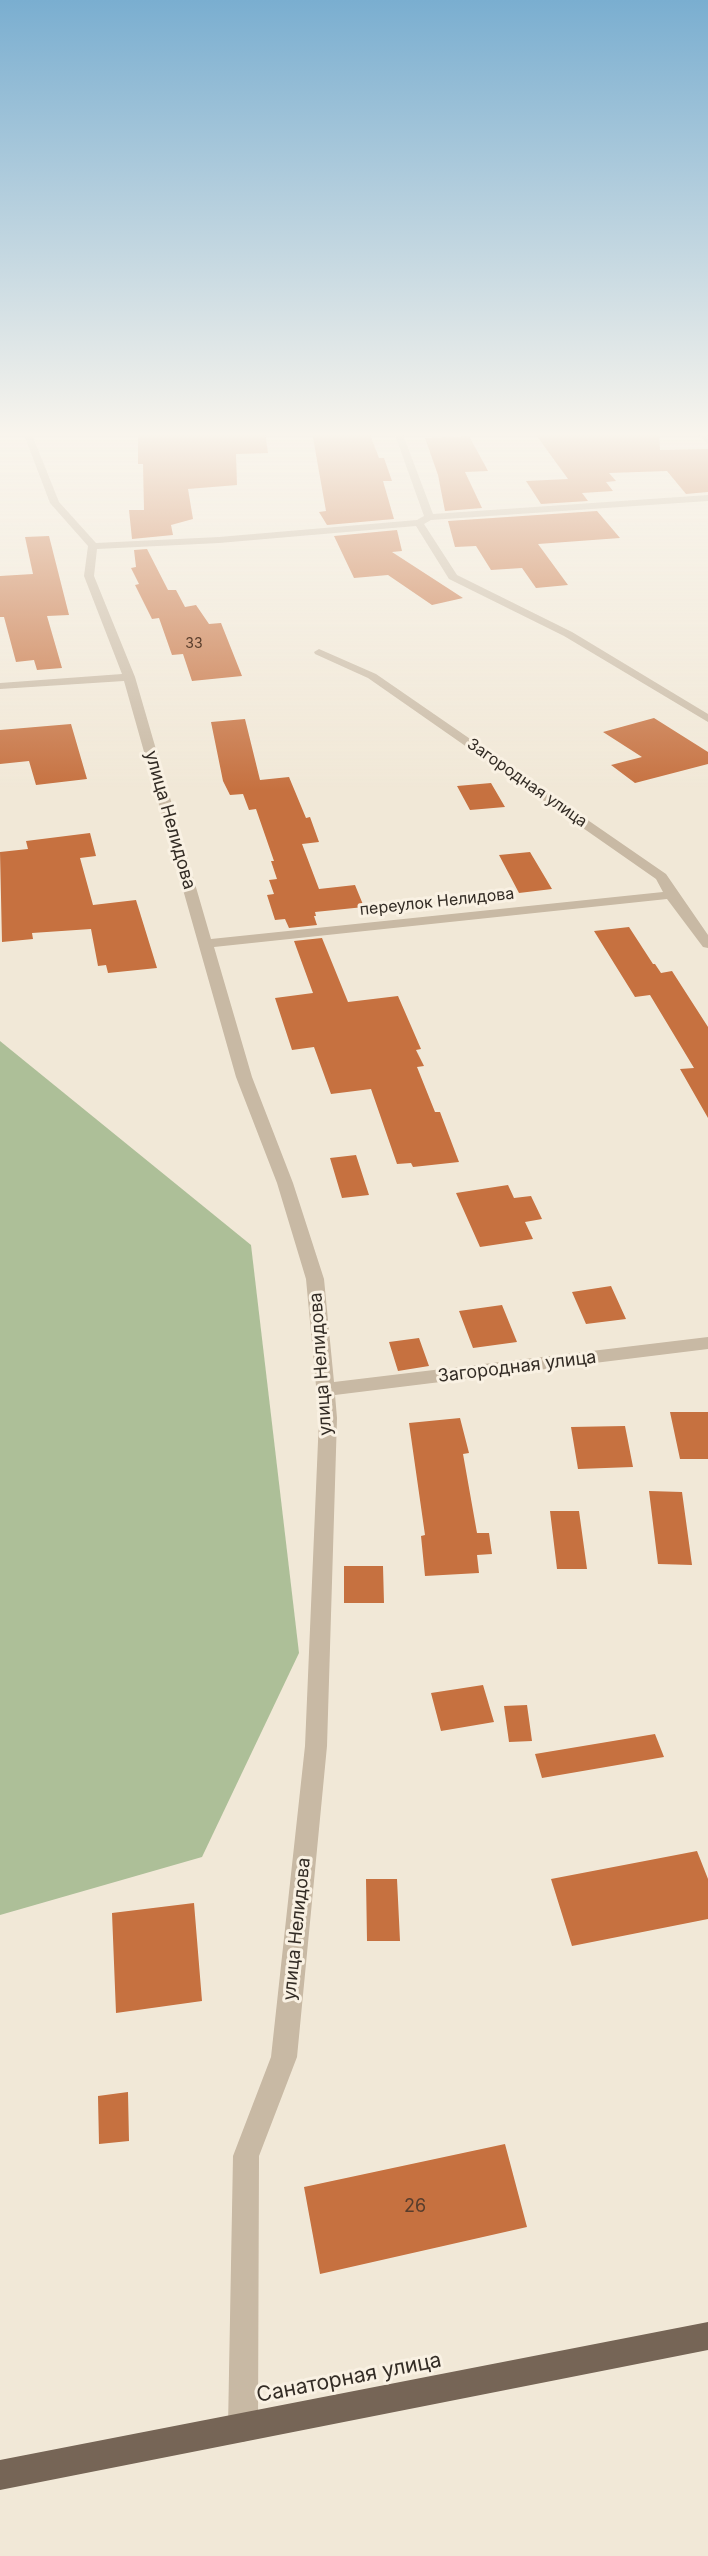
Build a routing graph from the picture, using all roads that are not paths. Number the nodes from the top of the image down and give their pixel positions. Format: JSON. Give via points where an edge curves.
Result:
{"nodes":[{"id":1,"x":92,"y":551,"type":"edge"},
{"id":2,"x":440,"y":551,"type":"edge"},
{"id":3,"x":319,"y":652,"type":"dead end"},
{"id":4,"x":129,"y":677,"type":"junction"},
{"id":5,"x":0,"y":687,"type":"edge"},
{"id":6,"x":708,"y":719,"type":"edge"},
{"id":7,"x":671,"y":895,"type":"junction"},
{"id":8,"x":207,"y":944,"type":"junction"},
{"id":9,"x":708,"y":944,"type":"edge"},
{"id":10,"x":708,"y":1343,"type":"edge"},
{"id":11,"x":325,"y":1390,"type":"junction"},
{"id":12,"x":708,"y":2336,"type":"edge"},
{"id":13,"x":243,"y":2427,"type":"junction"},
{"id":14,"x":0,"y":2475,"type":"edge"}],
"edges":[{"from":1,"to":4,"type":"street","name":"улица Нелидова","via":[[89,576]]},
{"from":2,"to":6,"type":"street","via":[[453,577],[568,634]]},
{"from":3,"to":7,"type":"street","name":"Загородная улица","via":[[384,684],[661,877]]},
{"from":4,"to":5,"type":"street"},
{"from":4,"to":8,"type":"street","name":"улица Нелидова"},
{"from":7,"to":8,"type":"street","name":"переулок Нелидова"},
{"from":7,"to":9,"type":"street","name":"Загородная улица"},
{"from":8,"to":11,"type":"street","name":"улица Нелидова","via":[[244,1077],[285,1182],[315,1279]]},
{"from":10,"to":11,"type":"street","name":"Загородная улица"},
{"from":11,"to":13,"type":"street","name":"улица Нелидова","via":[[328,1418],[316,1746],[284,2057],[246,2156]]},
{"from":12,"to":13,"type":"main road","name":"Санаторная улица"},
{"from":13,"to":14,"type":"main road","name":"Санаторная улица"}]}
